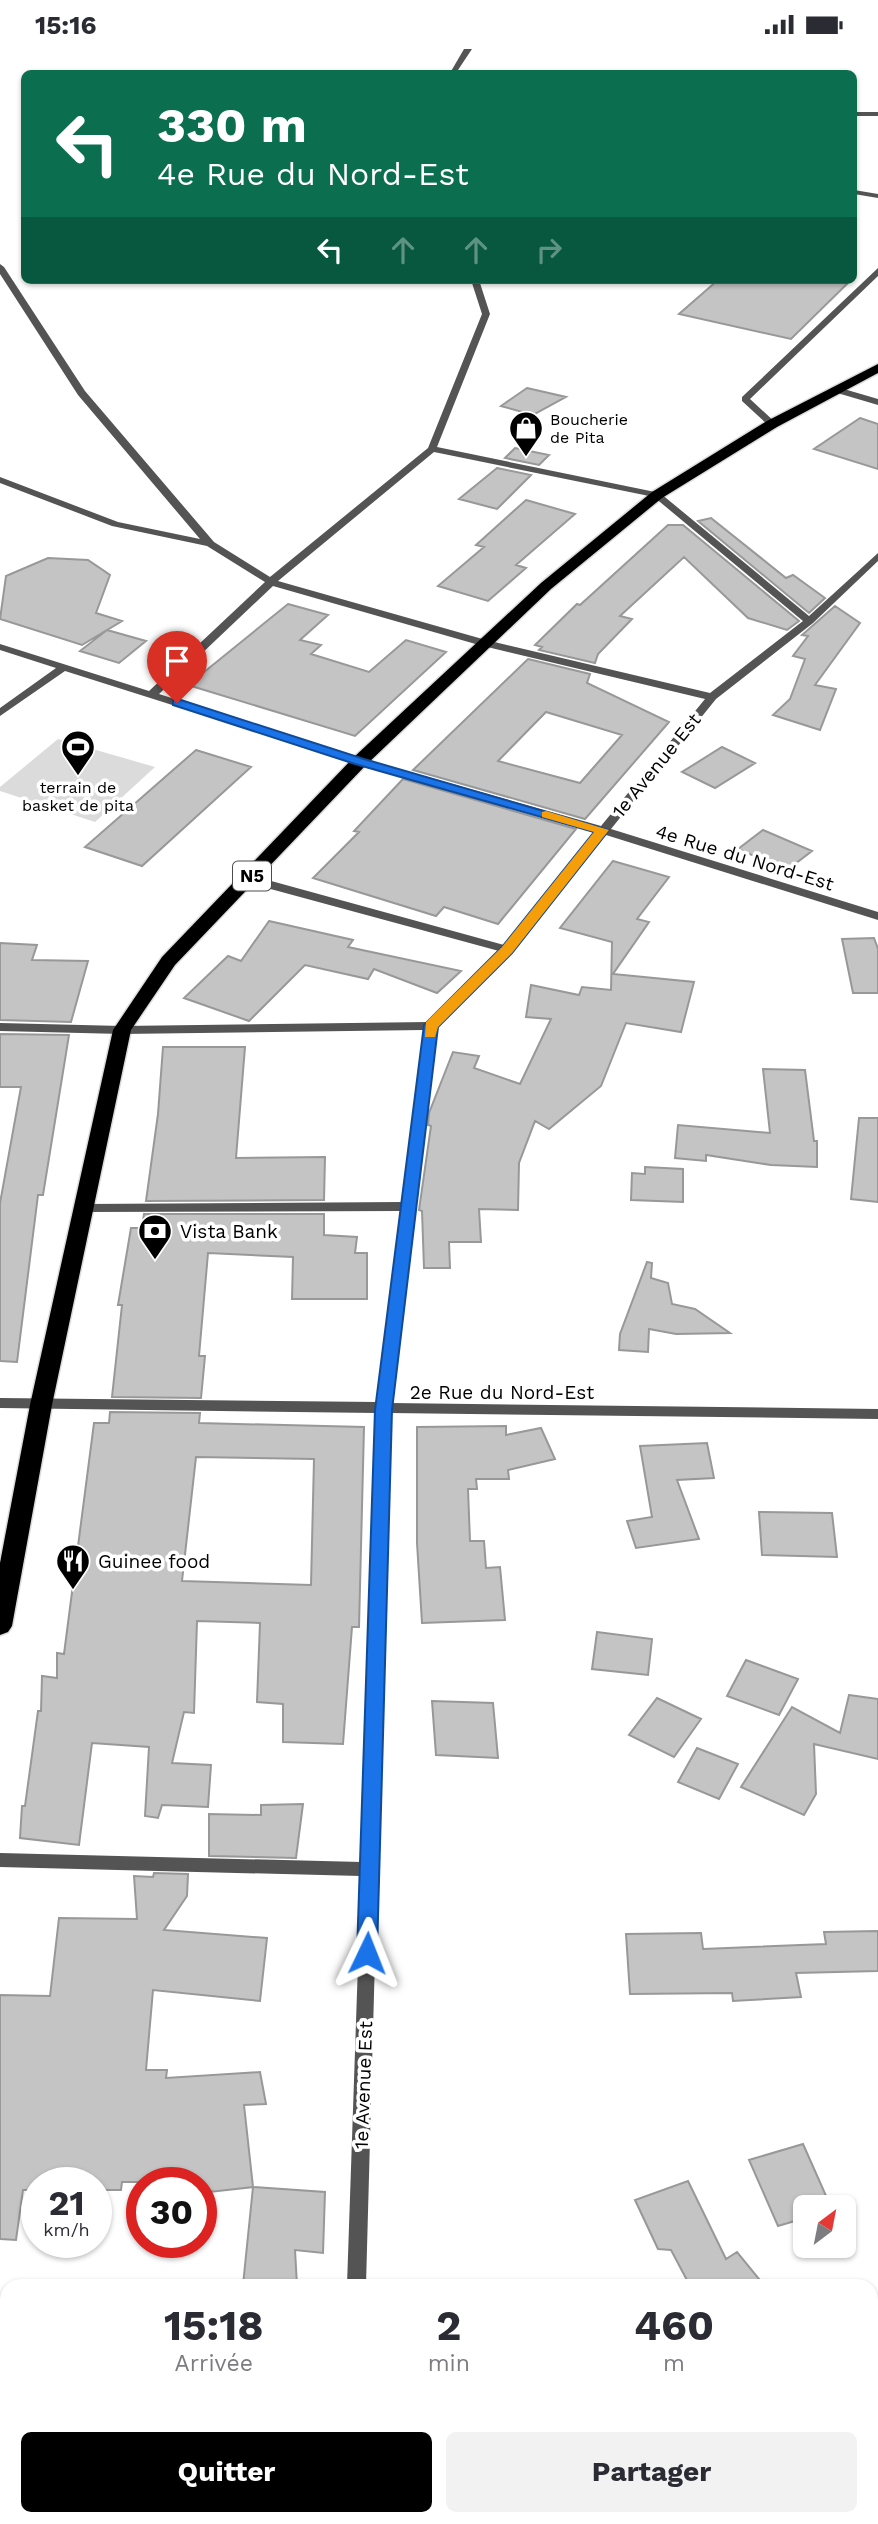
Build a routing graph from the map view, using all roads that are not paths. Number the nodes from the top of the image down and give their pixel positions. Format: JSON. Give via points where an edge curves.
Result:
{"nodes":[{"id":1,"x":468,"y":49,"type":"edge"},
{"id":2,"x":455,"y":70,"type":"edge"},
{"id":3,"x":857,"y":114,"type":"edge"},
{"id":4,"x":878,"y":114,"type":"edge"},
{"id":5,"x":857,"y":192,"type":"edge"},
{"id":6,"x":878,"y":196,"type":"edge"},
{"id":7,"x":0,"y":267,"type":"edge"},
{"id":8,"x":878,"y":271,"type":"edge"},
{"id":9,"x":476,"y":284,"type":"edge"},
{"id":10,"x":878,"y":368,"type":"edge"},
{"id":11,"x":837,"y":390,"type":"junction"},
{"id":12,"x":878,"y":402,"type":"edge"},
{"id":13,"x":772,"y":424,"type":"junction"},
{"id":14,"x":432,"y":449,"type":"junction"},
{"id":15,"x":0,"y":481,"type":"edge"},
{"id":16,"x":657,"y":495,"type":"junction"},
{"id":17,"x":210,"y":544,"type":"junction"},
{"id":18,"x":878,"y":556,"type":"edge"},
{"id":19,"x":271,"y":582,"type":"junction"},
{"id":20,"x":809,"y":621,"type":"junction"},
{"id":21,"x":484,"y":643,"type":"junction"},
{"id":22,"x":0,"y":647,"type":"edge"},
{"id":23,"x":64,"y":667,"type":"junction"},
{"id":24,"x":151,"y":695,"type":"junction"},
{"id":25,"x":712,"y":698,"type":"junction"},
{"id":26,"x":0,"y":713,"type":"edge"},
{"id":27,"x":360,"y":761,"type":"junction"},
{"id":28,"x":602,"y":830,"type":"junction"},
{"id":29,"x":249,"y":879,"type":"junction"},
{"id":30,"x":878,"y":916,"type":"edge"},
{"id":31,"x":507,"y":950,"type":"junction"},
{"id":32,"x":431,"y":1025,"type":"junction"},
{"id":33,"x":0,"y":1027,"type":"edge"},
{"id":34,"x":122,"y":1030,"type":"junction"},
{"id":35,"x":409,"y":1206,"type":"junction"},
{"id":36,"x":83,"y":1208,"type":"junction"},
{"id":37,"x":0,"y":1403,"type":"edge"},
{"id":38,"x":41,"y":1405,"type":"junction"},
{"id":39,"x":383,"y":1410,"type":"junction"},
{"id":40,"x":878,"y":1414,"type":"edge"},
{"id":41,"x":0,"y":1626,"type":"edge"},
{"id":42,"x":0,"y":1860,"type":"edge"},
{"id":43,"x":370,"y":1869,"type":"junction"},
{"id":44,"x":357,"y":2279,"type":"edge"}],
"edges":[{"from":1,"to":2,"type":"street"},
{"from":3,"to":4,"type":"street"},
{"from":5,"to":6,"type":"street"},
{"from":7,"to":17,"type":"street","via":[[81,393]]},
{"from":8,"to":13,"type":"street","via":[[745,399]]},
{"from":9,"to":14,"type":"street","via":[[486,314]]},
{"from":10,"to":11,"type":"highway","number":"N5"},
{"from":11,"to":12,"type":"street"},
{"from":11,"to":13,"type":"highway","number":"N5"},
{"from":13,"to":16,"type":"highway","number":"N5"},
{"from":14,"to":16,"type":"street"},
{"from":14,"to":19,"type":"street"},
{"from":15,"to":17,"type":"street","via":[[115,524]]},
{"from":16,"to":20,"type":"street"},
{"from":16,"to":21,"type":"highway","number":"N5"},
{"from":17,"to":19,"type":"street"},
{"from":18,"to":20,"type":"street","name":"1e Avenue Est"},
{"from":19,"to":21,"type":"street"},
{"from":19,"to":24,"type":"street"},
{"from":20,"to":25,"type":"street","name":"1e Avenue Est"},
{"from":21,"to":25,"type":"street"},
{"from":21,"to":27,"type":"highway","number":"N5"},
{"from":22,"to":23,"type":"street","name":"4e Rue du Nord-Est"},
{"from":23,"to":24,"type":"street","name":"4e Rue du Nord-Est"},
{"from":23,"to":26,"type":"street"},
{"from":24,"to":27,"type":"street","name":"4e Rue du Nord-Est"},
{"from":25,"to":28,"type":"street","name":"1e Avenue Est"},
{"from":27,"to":28,"type":"street","name":"4e Rue du Nord-Est"},
{"from":27,"to":29,"type":"highway","number":"N5"},
{"from":28,"to":30,"type":"street","name":"4e Rue du Nord-Est"},
{"from":28,"to":31,"type":"street","name":"1e Avenue Est"},
{"from":29,"to":31,"type":"street"},
{"from":29,"to":34,"type":"highway","number":"N5","via":[[169,961]]},
{"from":31,"to":32,"type":"street","name":"1e Avenue Est"},
{"from":32,"to":34,"type":"street"},
{"from":32,"to":35,"type":"street","name":"1e Avenue Est"},
{"from":33,"to":34,"type":"street"},
{"from":34,"to":36,"type":"highway","number":"N5"},
{"from":35,"to":36,"type":"street"},
{"from":35,"to":39,"type":"street","name":"1e Avenue Est"},
{"from":36,"to":38,"type":"highway","number":"N5"},
{"from":37,"to":38,"type":"street","name":"2e Rue du Nord-Est"},
{"from":38,"to":39,"type":"street","name":"2e Rue du Nord-Est"},
{"from":38,"to":41,"type":"highway","number":"N5"},
{"from":39,"to":40,"type":"street","name":"2e Rue du Nord-Est"},
{"from":39,"to":43,"type":"street","name":"1e Avenue Est"},
{"from":42,"to":43,"type":"street"},
{"from":43,"to":44,"type":"street","name":"1e Avenue Est"}]}
